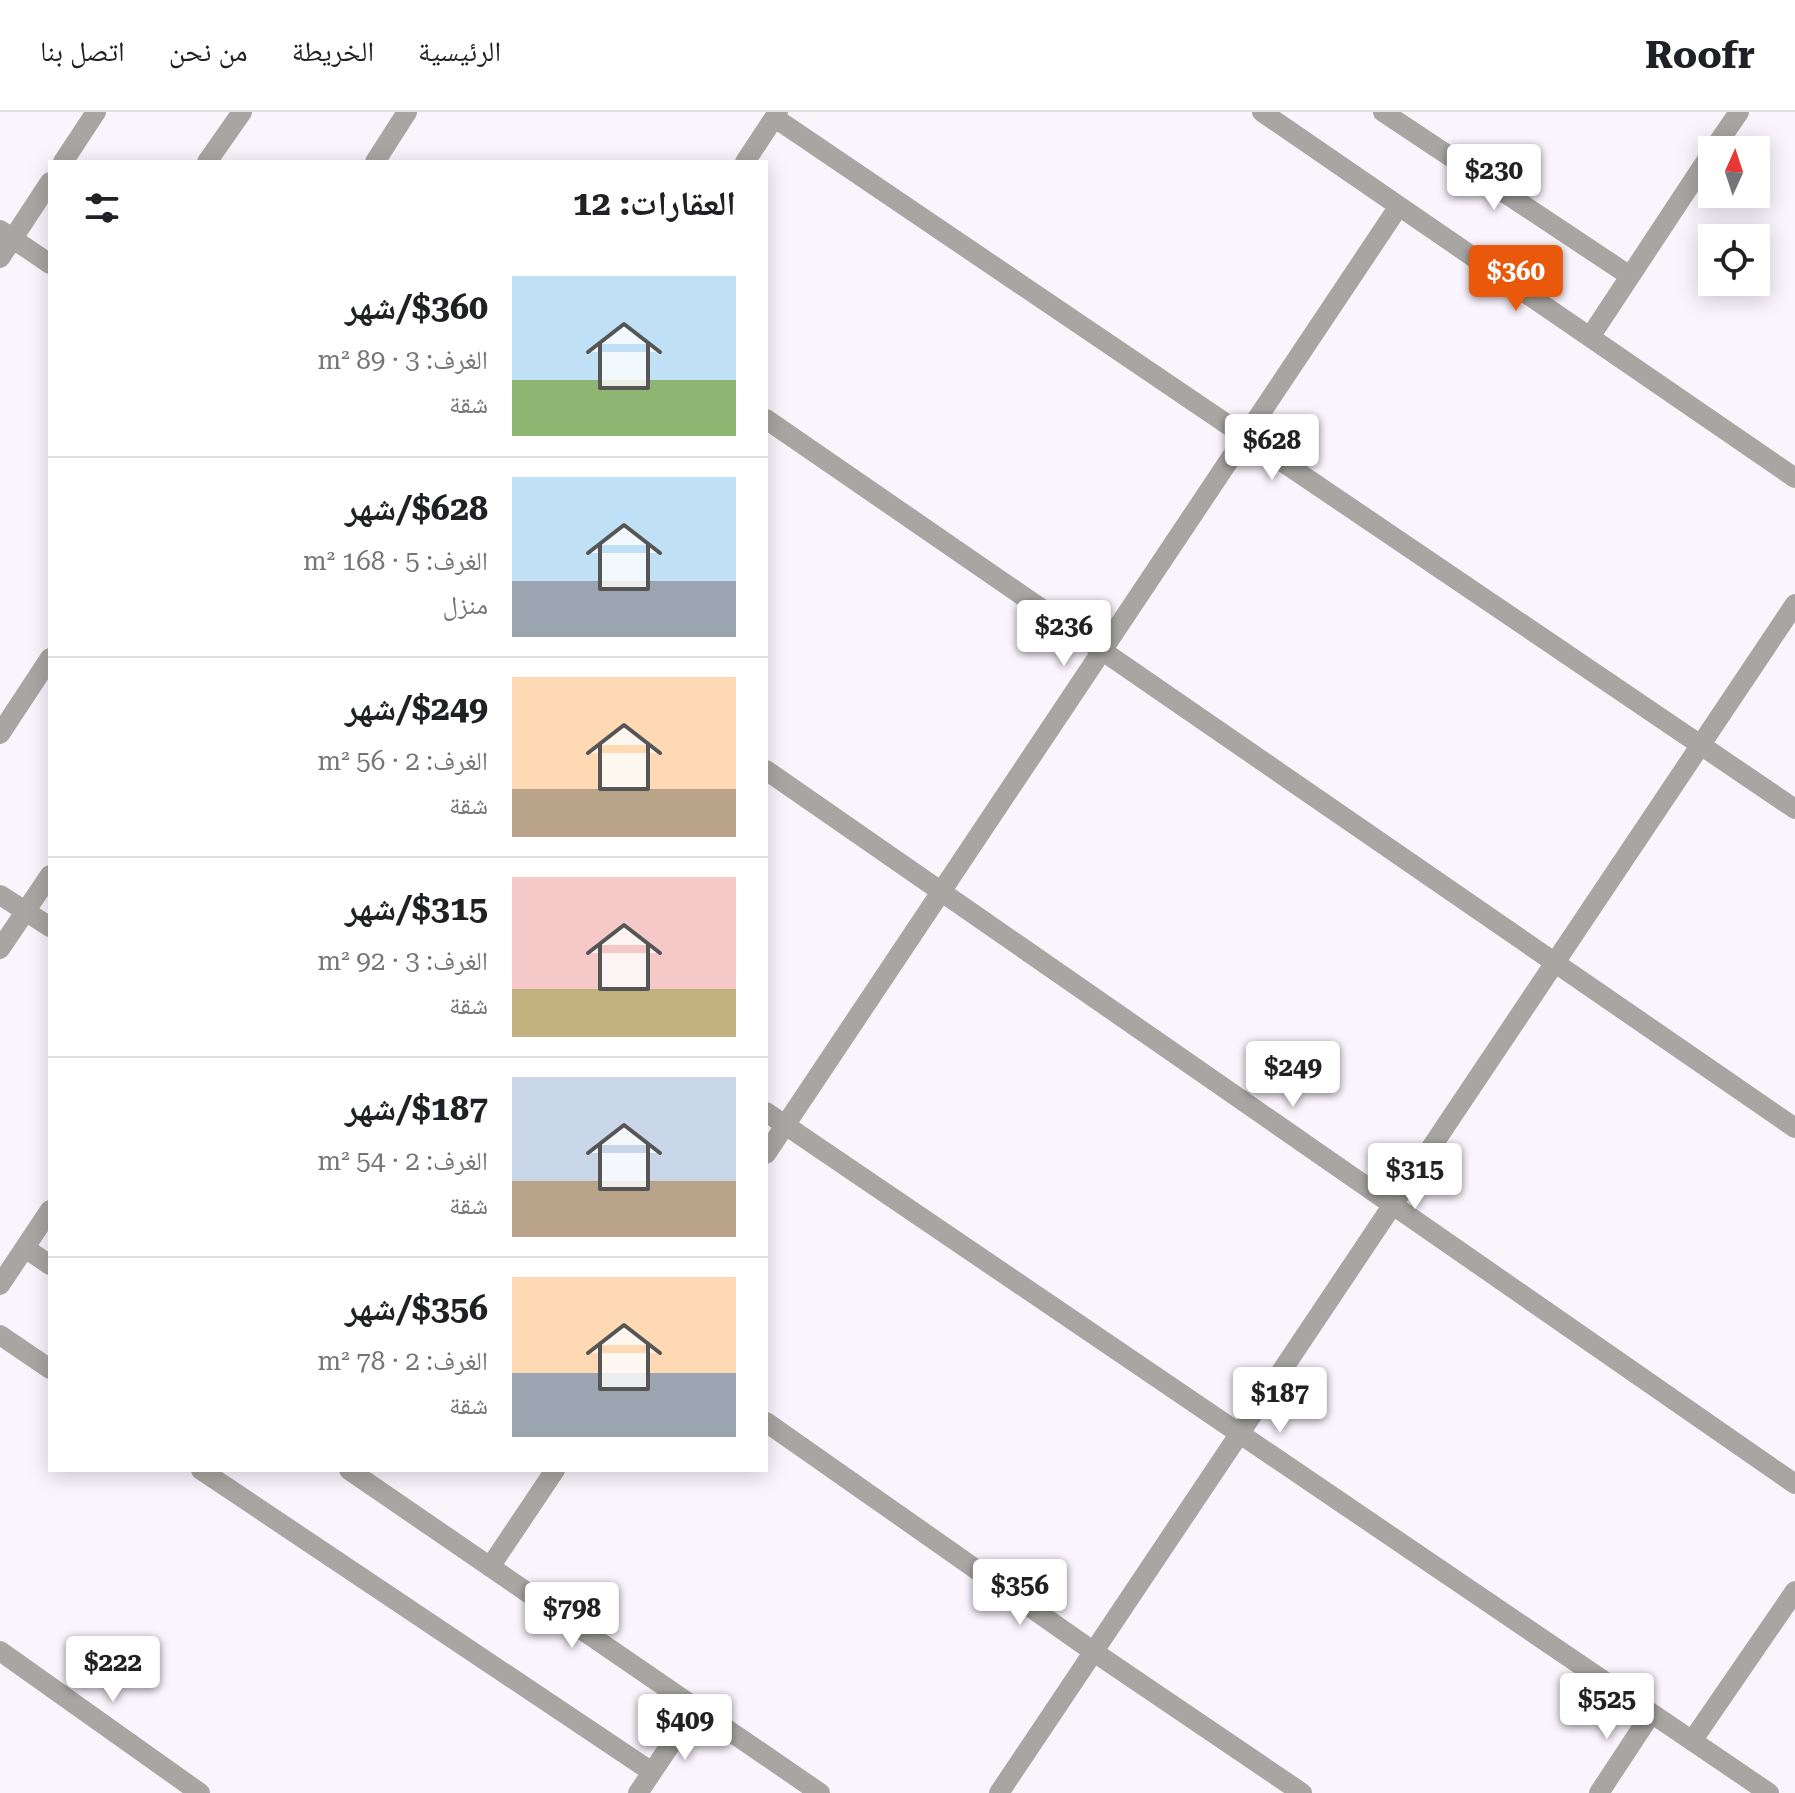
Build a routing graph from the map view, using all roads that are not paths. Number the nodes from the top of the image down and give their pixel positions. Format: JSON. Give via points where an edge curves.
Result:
{"nodes":[{"id":1,"x":96,"y":112,"type":"edge"},
{"id":2,"x":242,"y":112,"type":"edge"},
{"id":3,"x":407,"y":112,"type":"edge"},
{"id":4,"x":1262,"y":112,"type":"edge"},
{"id":5,"x":1383,"y":112,"type":"edge"},
{"id":6,"x":1739,"y":112,"type":"edge"},
{"id":7,"x":776,"y":115,"type":"edge"},
{"id":8,"x":1723,"y":136,"type":"edge"},
{"id":9,"x":64,"y":160,"type":"edge"},
{"id":10,"x":208,"y":160,"type":"edge"},
{"id":11,"x":376,"y":160,"type":"edge"},
{"id":12,"x":746,"y":160,"type":"edge"},
{"id":13,"x":1698,"y":174,"type":"edge"},
{"id":14,"x":48,"y":184,"type":"edge"},
{"id":15,"x":1399,"y":206,"type":"junction"},
{"id":16,"x":6,"y":234,"type":"edge"},
{"id":17,"x":0,"y":258,"type":"edge"},
{"id":18,"x":48,"y":263,"type":"edge"},
{"id":19,"x":1630,"y":276,"type":"junction"},
{"id":20,"x":1590,"y":337,"type":"junction"},
{"id":21,"x":768,"y":420,"type":"edge"},
{"id":22,"x":1245,"y":436,"type":"junction"},
{"id":23,"x":1795,"y":478,"type":"edge"},
{"id":24,"x":1795,"y":604,"type":"edge"},
{"id":25,"x":1102,"y":651,"type":"junction"},
{"id":26,"x":48,"y":661,"type":"edge"},
{"id":27,"x":0,"y":734,"type":"edge"},
{"id":28,"x":1701,"y":745,"type":"junction"},
{"id":29,"x":768,"y":771,"type":"edge"},
{"id":30,"x":1795,"y":809,"type":"edge"},
{"id":31,"x":48,"y":878,"type":"edge"},
{"id":32,"x":941,"y":892,"type":"junction"},
{"id":33,"x":0,"y":895,"type":"edge"},
{"id":34,"x":26,"y":911,"type":"junction"},
{"id":35,"x":48,"y":926,"type":"edge"},
{"id":36,"x":0,"y":949,"type":"edge"},
{"id":37,"x":1555,"y":962,"type":"junction"},
{"id":38,"x":768,"y":1113,"type":"edge"},
{"id":39,"x":785,"y":1125,"type":"junction"},
{"id":40,"x":1795,"y":1128,"type":"edge"},
{"id":41,"x":768,"y":1151,"type":"edge"},
{"id":42,"x":1392,"y":1205,"type":"junction"},
{"id":43,"x":48,"y":1213,"type":"edge"},
{"id":44,"x":25,"y":1248,"type":"junction"},
{"id":45,"x":48,"y":1264,"type":"edge"},
{"id":46,"x":0,"y":1285,"type":"edge"},
{"id":47,"x":0,"y":1335,"type":"edge"},
{"id":48,"x":48,"y":1368,"type":"edge"},
{"id":49,"x":768,"y":1423,"type":"edge"},
{"id":50,"x":1239,"y":1434,"type":"junction"},
{"id":51,"x":204,"y":1472,"type":"edge"},
{"id":52,"x":352,"y":1472,"type":"edge"},
{"id":53,"x":554,"y":1472,"type":"edge"},
{"id":54,"x":1795,"y":1484,"type":"edge"},
{"id":55,"x":490,"y":1567,"type":"junction"},
{"id":56,"x":1795,"y":1591,"type":"edge"},
{"id":57,"x":0,"y":1651,"type":"edge"},
{"id":58,"x":1094,"y":1652,"type":"junction"},
{"id":59,"x":696,"y":1707,"type":"junction"},
{"id":60,"x":1651,"y":1714,"type":"junction"},
{"id":61,"x":1692,"y":1741,"type":"junction"},
{"id":62,"x":652,"y":1772,"type":"junction"},
{"id":63,"x":1742,"y":1786,"type":"edge"},
{"id":64,"x":200,"y":1793,"type":"edge"},
{"id":65,"x":638,"y":1793,"type":"edge"},
{"id":66,"x":820,"y":1793,"type":"edge"},
{"id":67,"x":999,"y":1793,"type":"edge"},
{"id":68,"x":1302,"y":1793,"type":"edge"},
{"id":69,"x":1599,"y":1793,"type":"edge"},
{"id":70,"x":1769,"y":1793,"type":"edge"}],
"edges":[{"from":1,"to":9,"type":"street"},
{"from":2,"to":10,"type":"street"},
{"from":3,"to":11,"type":"street"},
{"from":4,"to":15,"type":"street"},
{"from":5,"to":19,"type":"street"},
{"from":6,"to":8,"type":"street"},
{"from":7,"to":12,"type":"street"},
{"from":7,"to":22,"type":"street"},
{"from":13,"to":19,"type":"street"},
{"from":14,"to":16,"type":"street"},
{"from":15,"to":20,"type":"street"},
{"from":15,"to":22,"type":"street"},
{"from":16,"to":17,"type":"street"},
{"from":16,"to":18,"type":"street"},
{"from":19,"to":20,"type":"street"},
{"from":20,"to":23,"type":"street"},
{"from":21,"to":25,"type":"street"},
{"from":22,"to":25,"type":"street"},
{"from":22,"to":28,"type":"street"},
{"from":24,"to":28,"type":"street"},
{"from":25,"to":32,"type":"street"},
{"from":25,"to":37,"type":"street"},
{"from":26,"to":27,"type":"street"},
{"from":28,"to":30,"type":"street"},
{"from":28,"to":37,"type":"street"},
{"from":29,"to":32,"type":"street"},
{"from":31,"to":34,"type":"street"},
{"from":32,"to":39,"type":"street"},
{"from":32,"to":42,"type":"street"},
{"from":33,"to":34,"type":"street"},
{"from":34,"to":35,"type":"street"},
{"from":34,"to":36,"type":"street"},
{"from":37,"to":40,"type":"street"},
{"from":37,"to":42,"type":"street"},
{"from":38,"to":39,"type":"street"},
{"from":39,"to":41,"type":"street"},
{"from":39,"to":50,"type":"street"},
{"from":42,"to":50,"type":"street"},
{"from":42,"to":54,"type":"street"},
{"from":43,"to":44,"type":"street"},
{"from":44,"to":45,"type":"street"},
{"from":44,"to":46,"type":"street"},
{"from":47,"to":48,"type":"street"},
{"from":49,"to":58,"type":"street"},
{"from":50,"to":58,"type":"street"},
{"from":50,"to":60,"type":"street"},
{"from":51,"to":62,"type":"street"},
{"from":52,"to":55,"type":"street"},
{"from":53,"to":55,"type":"street"},
{"from":55,"to":59,"type":"street"},
{"from":56,"to":61,"type":"street"},
{"from":57,"to":64,"type":"street"},
{"from":58,"to":67,"type":"street"},
{"from":58,"to":68,"type":"street"},
{"from":59,"to":62,"type":"street"},
{"from":59,"to":66,"type":"street"},
{"from":60,"to":61,"type":"street"},
{"from":60,"to":69,"type":"street"},
{"from":61,"to":63,"type":"street"},
{"from":62,"to":65,"type":"street"},
{"from":63,"to":70,"type":"street"}]}
